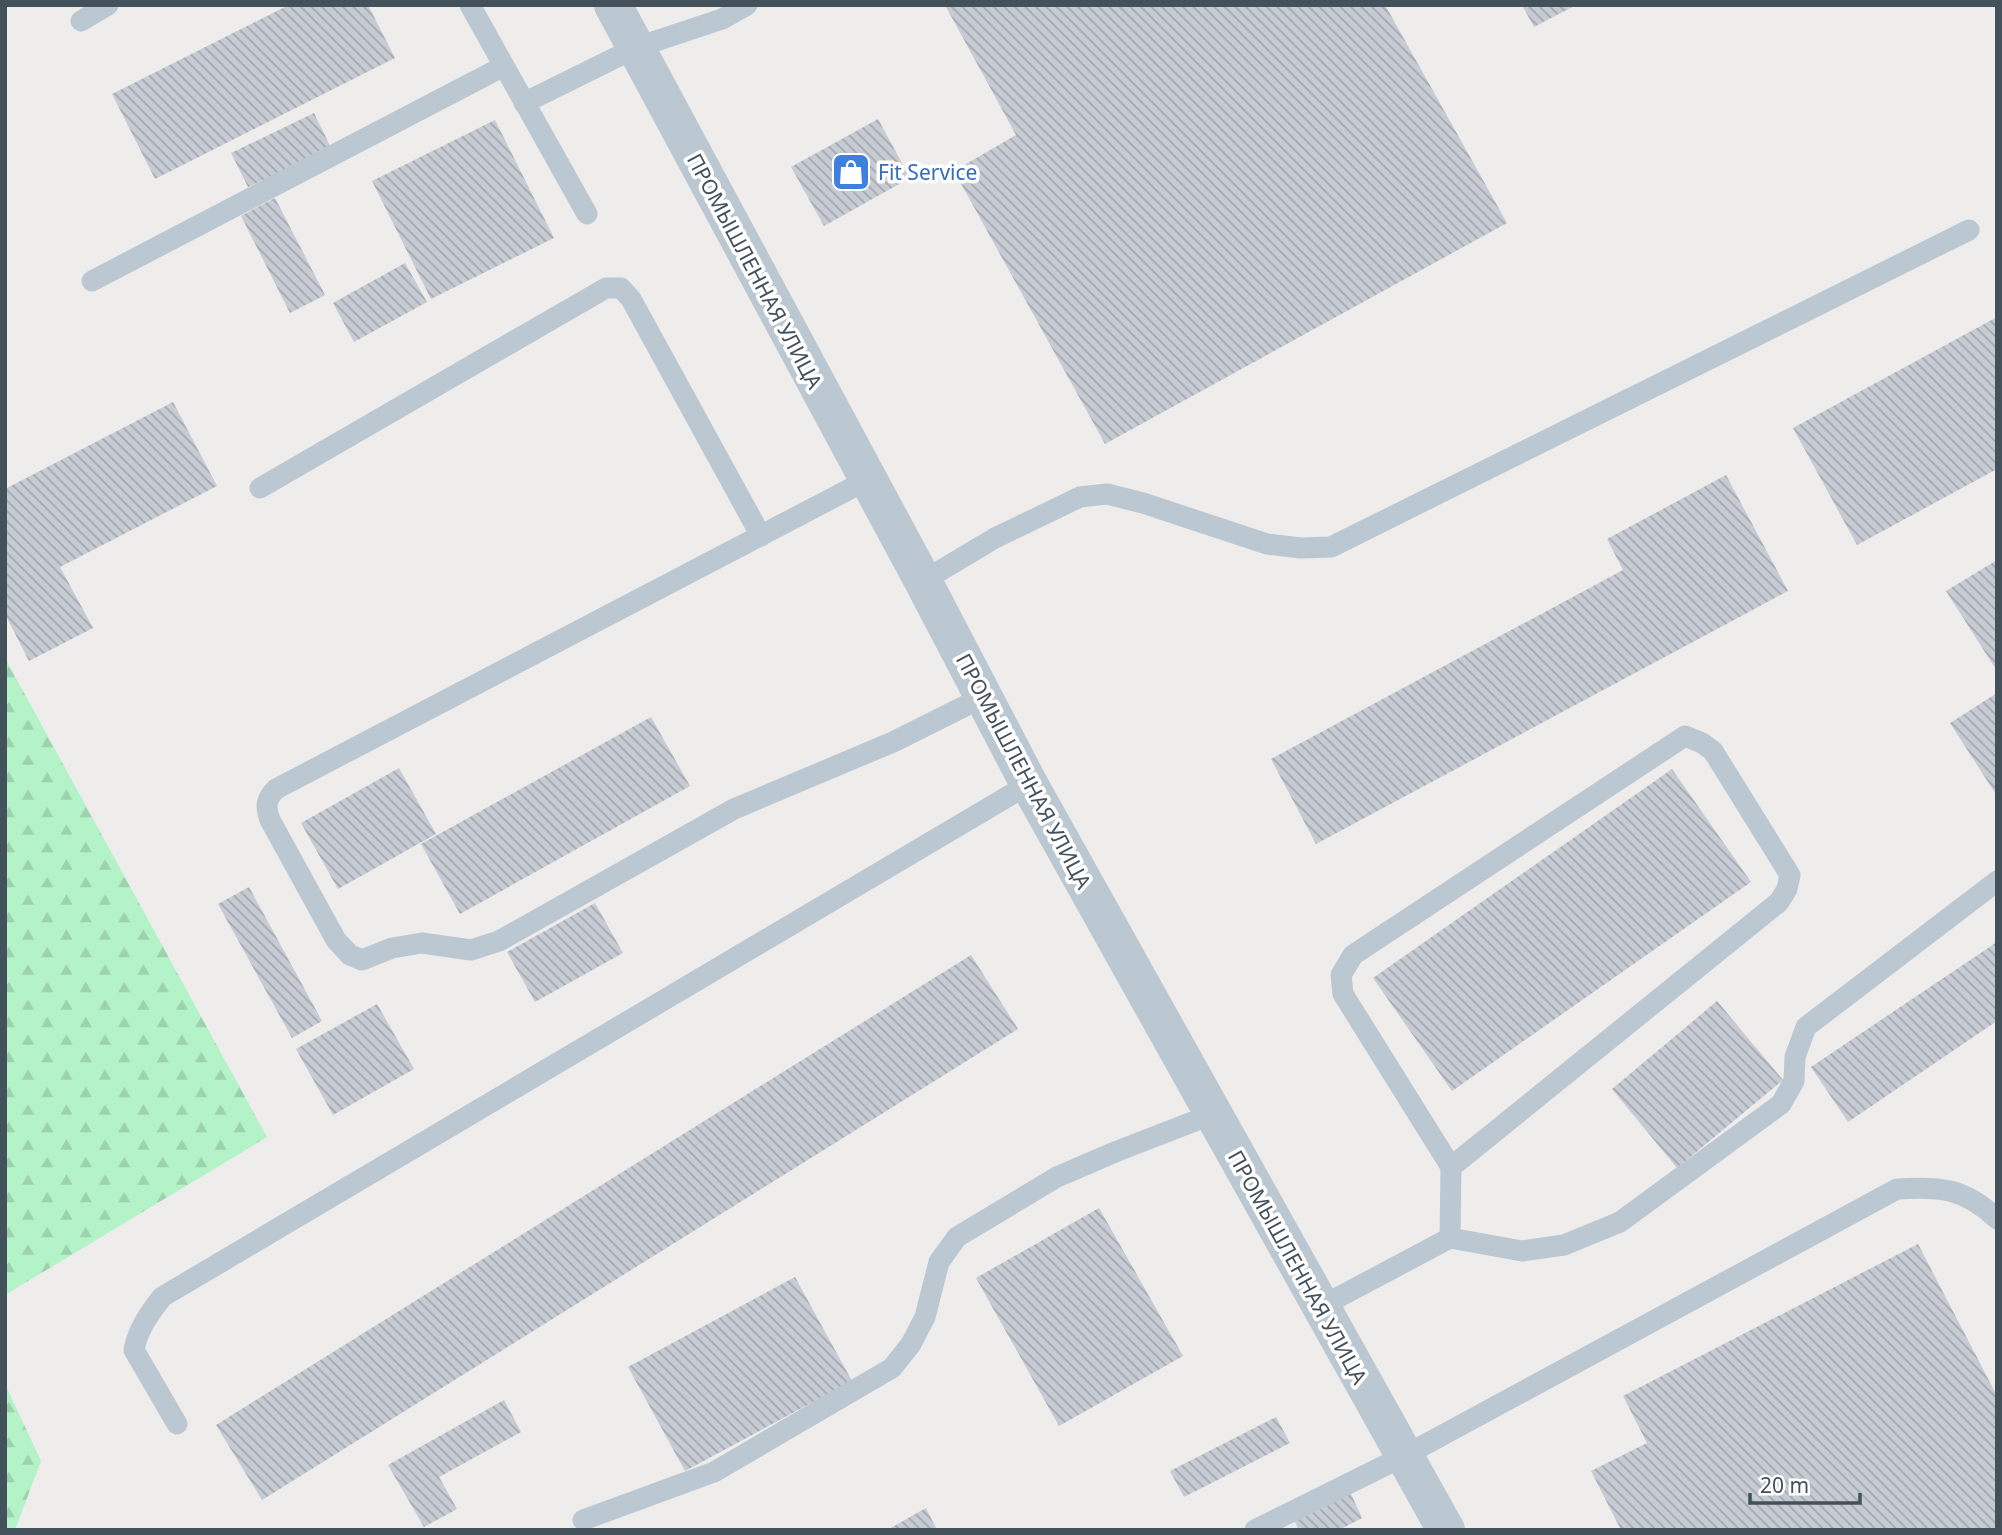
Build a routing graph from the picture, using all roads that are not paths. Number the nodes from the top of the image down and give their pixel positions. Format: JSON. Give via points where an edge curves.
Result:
{"nodes":[{"id":1,"x":108,"y":5,"type":"edge"},
{"id":2,"x":470,"y":5,"type":"edge"},
{"id":3,"x":613,"y":5,"type":"edge"},
{"id":4,"x":747,"y":5,"type":"edge"},
{"id":5,"x":81,"y":21,"type":"dead end"},
{"id":6,"x":635,"y":48,"type":"junction"},
{"id":7,"x":504,"y":66,"type":"junction"},
{"id":8,"x":524,"y":103,"type":"junction"},
{"id":9,"x":587,"y":214,"type":"dead end"},
{"id":10,"x":1969,"y":230,"type":"dead end"},
{"id":11,"x":92,"y":281,"type":"dead end"},
{"id":12,"x":867,"y":480,"type":"junction"},
{"id":13,"x":260,"y":488,"type":"dead end"},
{"id":14,"x":761,"y":536,"type":"junction"},
{"id":15,"x":923,"y":581,"type":"junction"},
{"id":16,"x":983,"y":696,"type":"junction"},
{"id":17,"x":1029,"y":784,"type":"junction"},
{"id":18,"x":1997,"y":881,"type":"edge"},
{"id":19,"x":1213,"y":1114,"type":"junction"},
{"id":20,"x":1451,"y":1167,"type":"junction"},
{"id":21,"x":1997,"y":1219,"type":"edge"},
{"id":22,"x":1450,"y":1238,"type":"junction"},
{"id":23,"x":1320,"y":1307,"type":"junction"},
{"id":24,"x":177,"y":1424,"type":"dead end"},
{"id":25,"x":1404,"y":1456,"type":"junction"},
{"id":26,"x":583,"y":1520,"type":"dead end"},
{"id":27,"x":1436,"y":1526,"type":"edge"},
{"id":28,"x":1255,"y":1530,"type":"edge"}],
"edges":[{"from":1,"to":5,"type":"lane"},
{"from":2,"to":7,"type":"lane"},
{"from":3,"to":6,"type":"street","name":"ПРОМЫШЛЕННАЯ УЛИЦА"},
{"from":4,"to":6,"type":"lane","via":[[722,19]]},
{"from":6,"to":8,"type":"lane"},
{"from":6,"to":12,"type":"street","name":"ПРОМЫШЛЕННАЯ УЛИЦА"},
{"from":7,"to":8,"type":"lane"},
{"from":7,"to":11,"type":"lane"},
{"from":8,"to":9,"type":"lane"},
{"from":10,"to":15,"type":"lane","via":[[1331,547],[1267,544],[1107,494],[1080,497],[995,538]]},
{"from":12,"to":14,"type":"lane"},
{"from":12,"to":15,"type":"street","name":"ПРОМЫШЛЕННАЯ УЛИЦА"},
{"from":13,"to":14,"type":"lane","via":[[606,288],[621,288]]},
{"from":14,"to":16,"type":"lane","via":[[276,789],[266,809],[270,820],[336,940],[350,955],[362,960],[422,943],[471,950],[499,941],[734,808],[893,741]]},
{"from":15,"to":16,"type":"street","name":"ПРОМЫШЛЕННАЯ УЛИЦА"},
{"from":16,"to":17,"type":"street","name":"ПРОМЫШЛЕННАЯ УЛИЦА"},
{"from":17,"to":19,"type":"street","name":"ПРОМЫШЛЕННАЯ УЛИЦА"},
{"from":17,"to":24,"type":"lane","via":[[162,1297],[146,1318],[134,1350]]},
{"from":18,"to":22,"type":"lane","via":[[1806,1027],[1795,1056],[1794,1081],[1781,1104],[1620,1222],[1564,1245],[1522,1251]]},
{"from":19,"to":23,"type":"street","name":"ПРОМЫШЛЕННАЯ УЛИЦА"},
{"from":19,"to":26,"type":"lane","via":[[1057,1177],[957,1237],[939,1262],[925,1317],[892,1368],[714,1472]]},
{"from":20,"to":20,"type":"lane","via":[[1343,994],[1341,975],[1353,955],[1685,736],[1702,743],[1713,751],[1790,875],[1787,889],[1779,902]]},
{"from":20,"to":22,"type":"lane"},
{"from":21,"to":25,"type":"lane","via":[[1959,1193],[1931,1187],[1897,1189]]},
{"from":22,"to":23,"type":"lane"},
{"from":23,"to":25,"type":"street","name":"ПРОМЫШЛЕННАЯ УЛИЦА"},
{"from":25,"to":27,"type":"street","name":"ПРОМЫШЛЕННАЯ УЛИЦА"},
{"from":25,"to":28,"type":"lane"}]}
